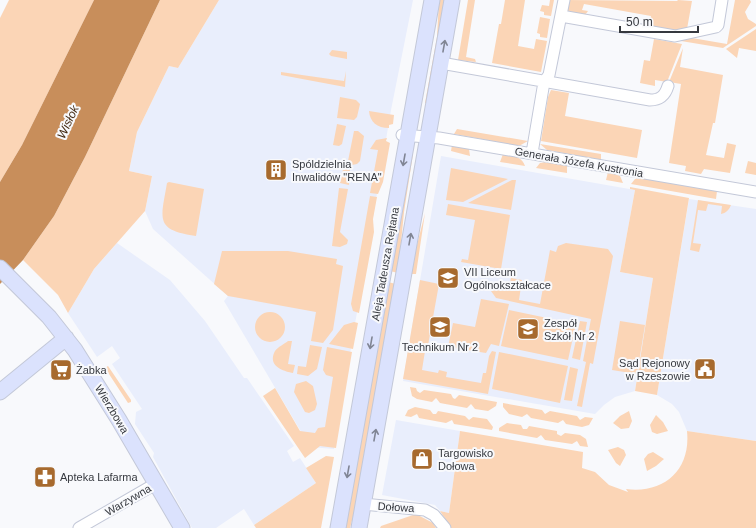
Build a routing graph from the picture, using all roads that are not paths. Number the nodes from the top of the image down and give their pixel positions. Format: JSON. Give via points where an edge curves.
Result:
{"nodes":[{"id":1,"x":432,"y":0,"type":"edge"},
{"id":2,"x":452,"y":0,"type":"edge"},
{"id":3,"x":564,"y":0,"type":"edge"},
{"id":4,"x":722,"y":0,"type":"edge"},
{"id":5,"x":561,"y":16,"type":"junction"},
{"id":6,"x":441,"y":63,"type":"junction"},
{"id":7,"x":544,"y":82,"type":"junction"},
{"id":8,"x":668,"y":86,"type":"dead end"},
{"id":9,"x":405,"y":135,"type":"junction"},
{"id":10,"x":428,"y":136,"type":"junction"},
{"id":11,"x":532,"y":153,"type":"junction"},
{"id":12,"x":756,"y":192,"type":"edge"},
{"id":13,"x":0,"y":268,"type":"edge"},
{"id":14,"x":66,"y":338,"type":"junction"},
{"id":15,"x":0,"y":392,"type":"edge"},
{"id":16,"x":156,"y":483,"type":"junction"},
{"id":17,"x":363,"y":504,"type":"junction"},
{"id":18,"x":79,"y":528,"type":"edge"},
{"id":19,"x":182,"y":528,"type":"edge"},
{"id":20,"x":338,"y":528,"type":"edge"},
{"id":21,"x":359,"y":528,"type":"edge"},
{"id":22,"x":445,"y":528,"type":"edge"}],
"edges":[{"from":1,"to":9,"type":"main road","name":"Aleja Tadeusza Rejtana"},
{"from":6,"to":2,"type":"main road","name":"Aleja Tadeusza Rejtana","one_way":true},
{"from":3,"to":5,"type":"street"},
{"from":4,"to":5,"type":"street","via":[[716,27],[675,36]]},
{"from":5,"to":7,"type":"street","via":[[549,75]]},
{"from":6,"to":7,"type":"street"},
{"from":6,"to":10,"type":"main road","name":"Aleja Tadeusza Rejtana"},
{"from":7,"to":8,"type":"street","via":[[650,100],[660,98]]},
{"from":7,"to":11,"type":"street"},
{"from":9,"to":10,"type":"street","name":"Generała Józefa Kustronia"},
{"from":9,"to":20,"type":"main road","name":"Aleja Tadeusza Rejtana","one_way":true},
{"from":10,"to":11,"type":"street","name":"Generała Józefa Kustronia"},
{"from":17,"to":10,"type":"main road","name":"Aleja Tadeusza Rejtana","one_way":true},
{"from":11,"to":12,"type":"street","name":"Generała Józefa Kustronia"},
{"from":13,"to":14,"type":"main road","name":"Wierzbowa"},
{"from":14,"to":15,"type":"main road"},
{"from":14,"to":16,"type":"main road","name":"Wierzbowa","via":[[97,384]]},
{"from":16,"to":18,"type":"street","name":"Warzywna"},
{"from":16,"to":19,"type":"main road","name":"Wierzbowa"},
{"from":17,"to":21,"type":"main road","name":"Aleja Tadeusza Rejtana"},
{"from":17,"to":22,"type":"street","name":"Dołowa","via":[[425,510],[434,514]]}]}
